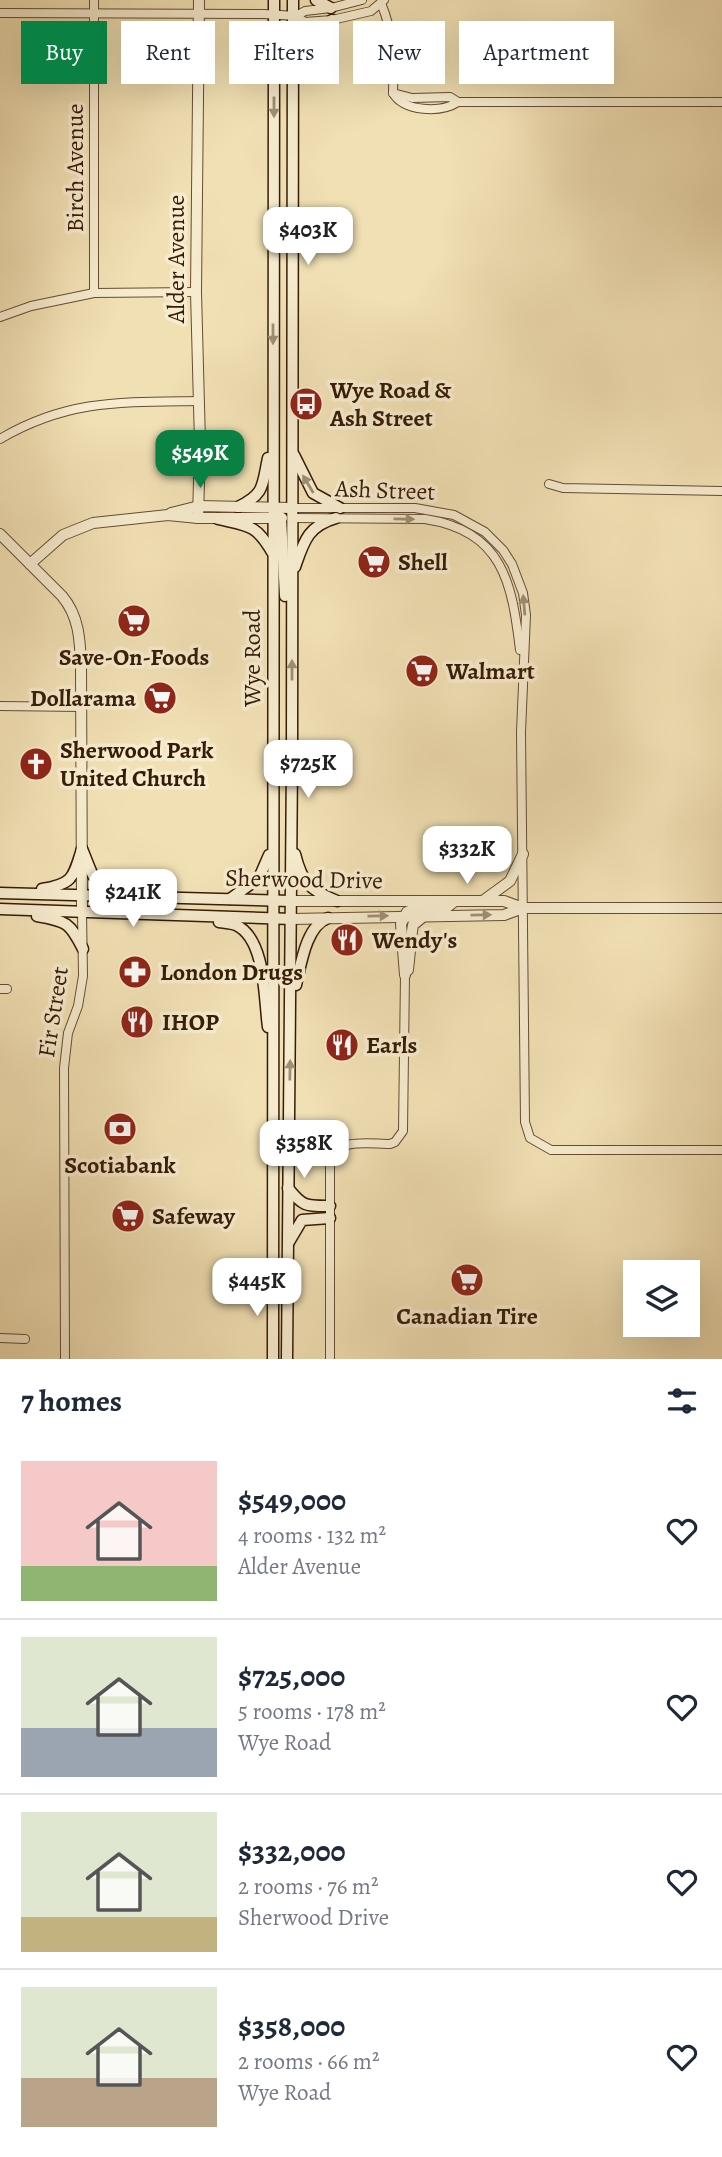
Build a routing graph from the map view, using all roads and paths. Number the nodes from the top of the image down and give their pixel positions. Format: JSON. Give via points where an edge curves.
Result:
{"nodes":[{"id":1,"x":94,"y":0,"type":"edge"},
{"id":2,"x":199,"y":0,"type":"edge"},
{"id":3,"x":274,"y":0,"type":"edge"},
{"id":4,"x":293,"y":0,"type":"edge"},
{"id":5,"x":316,"y":0,"type":"edge"},
{"id":6,"x":362,"y":0,"type":"edge"},
{"id":7,"x":379,"y":1,"type":"edge"},
{"id":8,"x":0,"y":13,"type":"edge"},
{"id":9,"x":199,"y":13,"type":"junction"},
{"id":10,"x":94,"y":14,"type":"junction"},
{"id":11,"x":274,"y":14,"type":"junction"},
{"id":12,"x":331,"y":14,"type":"junction"},
{"id":13,"x":294,"y":16,"type":"junction"},
{"id":14,"x":292,"y":87,"type":"junction"},
{"id":15,"x":722,"y":102,"type":"edge"},
{"id":16,"x":197,"y":292,"type":"junction"},
{"id":17,"x":94,"y":293,"type":"junction"},
{"id":18,"x":0,"y":317,"type":"edge"},
{"id":19,"x":199,"y":401,"type":"junction"},
{"id":20,"x":273,"y":435,"type":"junction"},
{"id":21,"x":0,"y":439,"type":"edge"},
{"id":22,"x":291,"y":447,"type":"junction"},
{"id":23,"x":549,"y":484,"type":"dead end"},
{"id":24,"x":722,"y":491,"type":"edge"},
{"id":25,"x":199,"y":506,"type":"junction"},
{"id":26,"x":238,"y":507,"type":"junction"},
{"id":27,"x":338,"y":513,"type":"junction"},
{"id":28,"x":168,"y":514,"type":"junction"},
{"id":29,"x":282,"y":514,"type":"junction"},
{"id":30,"x":198,"y":519,"type":"junction"},
{"id":31,"x":218,"y":519,"type":"junction"},
{"id":32,"x":0,"y":534,"type":"edge"},
{"id":33,"x":274,"y":555,"type":"junction"},
{"id":34,"x":30,"y":564,"type":"junction"},
{"id":35,"x":292,"y":576,"type":"junction"},
{"id":36,"x":292,"y":637,"type":"junction"},
{"id":37,"x":0,"y":706,"type":"edge"},
{"id":38,"x":82,"y":707,"type":"junction"},
{"id":39,"x":292,"y":837,"type":"junction"},
{"id":40,"x":272,"y":846,"type":"junction"},
{"id":41,"x":82,"y":849,"type":"junction"},
{"id":42,"x":523,"y":854,"type":"junction"},
{"id":43,"x":0,"y":893,"type":"edge"},
{"id":44,"x":18,"y":893,"type":"junction"},
{"id":45,"x":82,"y":896,"type":"junction"},
{"id":46,"x":148,"y":897,"type":"junction"},
{"id":47,"x":230,"y":899,"type":"junction"},
{"id":48,"x":272,"y":900,"type":"junction"},
{"id":49,"x":291,"y":901,"type":"junction"},
{"id":50,"x":337,"y":901,"type":"junction"},
{"id":51,"x":456,"y":901,"type":"junction"},
{"id":52,"x":481,"y":901,"type":"junction"},
{"id":53,"x":523,"y":908,"type":"junction"},
{"id":54,"x":722,"y":908,"type":"edge"},
{"id":55,"x":0,"y":909,"type":"edge"},
{"id":56,"x":82,"y":912,"type":"junction"},
{"id":57,"x":158,"y":913,"type":"junction"},
{"id":58,"x":405,"y":916,"type":"junction"},
{"id":59,"x":424,"y":916,"type":"junction"},
{"id":60,"x":273,"y":918,"type":"junction"},
{"id":61,"x":328,"y":918,"type":"junction"},
{"id":62,"x":292,"y":919,"type":"junction"},
{"id":63,"x":83,"y":949,"type":"junction"},
{"id":64,"x":405,"y":975,"type":"junction"},
{"id":65,"x":291,"y":1001,"type":"junction"},
{"id":66,"x":273,"y":1079,"type":"junction"},
{"id":67,"x":722,"y":1150,"type":"edge"},
{"id":68,"x":288,"y":1188,"type":"junction"},
{"id":69,"x":330,"y":1212,"type":"junction"},
{"id":70,"x":288,"y":1244,"type":"junction"},
{"id":71,"x":0,"y":1339,"type":"edge"},
{"id":72,"x":25,"y":1339,"type":"dead end"},
{"id":73,"x":65,"y":1359,"type":"edge"},
{"id":74,"x":273,"y":1359,"type":"edge"},
{"id":75,"x":287,"y":1359,"type":"edge"},
{"id":76,"x":330,"y":1359,"type":"edge"}],
"edges":[{"from":1,"to":10,"type":"street","name":"Birch Avenue"},
{"from":2,"to":9,"type":"street","name":"Alder Avenue"},
{"from":3,"to":11,"type":"main road","name":"Wye Road"},
{"from":4,"to":13,"type":"main road","name":"Wye Road"},
{"from":5,"to":12,"type":"main road"},
{"from":6,"to":12,"type":"street"},
{"from":7,"to":12,"type":"street","via":[[371,11]]},
{"from":7,"to":15,"type":"street","via":[[391,26],[393,93],[404,103],[426,109],[458,102]]},
{"from":8,"to":10,"type":"street"},
{"from":9,"to":10,"type":"street"},
{"from":9,"to":11,"type":"street"},
{"from":9,"to":16,"type":"street","name":"Alder Avenue"},
{"from":10,"to":17,"type":"street","name":"Birch Avenue"},
{"from":11,"to":13,"type":"street"},
{"from":11,"to":20,"type":"main road","name":"Wye Road","one_way":true},
{"from":12,"to":13,"type":"street","via":[[305,22]]},
{"from":12,"to":14,"type":"main road","via":[[312,37]]},
{"from":13,"to":14,"type":"main road","name":"Wye Road"},
{"from":14,"to":22,"type":"main road","name":"Wye Road"},
{"from":16,"to":17,"type":"street"},
{"from":16,"to":19,"type":"street","name":"Alder Avenue"},
{"from":17,"to":18,"type":"street"},
{"from":19,"to":21,"type":"street","via":[[85,405],[32,422]]},
{"from":19,"to":25,"type":"street","name":"Alder Avenue"},
{"from":20,"to":26,"type":"main road","via":[[260,491]]},
{"from":20,"to":29,"type":"main road","name":"Wye Road"},
{"from":27,"to":22,"type":"main road","one_way":true,"via":[[313,493]]},
{"from":22,"to":29,"type":"main road","name":"Wye Road"},
{"from":23,"to":24,"type":"street"},
{"from":25,"to":26,"type":"street","name":"Ash Street"},
{"from":25,"to":28,"type":"street","name":"Ash Street"},
{"from":25,"to":30,"type":"street","name":"Alder Avenue"},
{"from":26,"to":29,"type":"street","name":"Ash Street"},
{"from":27,"to":29,"type":"street","name":"Ash Street"},
{"from":27,"to":35,"type":"main road","via":[[309,533]]},
{"from":27,"to":42,"type":"street","name":"Ash Street","via":[[436,510],[485,532],[512,564],[526,615]]},
{"from":28,"to":30,"type":"street","name":"Ash Street"},
{"from":28,"to":34,"type":"street","name":"Ash Street","via":[[77,528]]},
{"from":29,"to":31,"type":"street","name":"Ash Street"},
{"from":29,"to":33,"type":"main road","name":"Wye Road"},
{"from":29,"to":35,"type":"main road","name":"Wye Road"},
{"from":29,"to":36,"type":"main road","via":[[286,628]]},
{"from":30,"to":31,"type":"street","name":"Ash Street"},
{"from":31,"to":33,"type":"main road","via":[[259,532]]},
{"from":32,"to":34,"type":"street","name":"Fir Street"},
{"from":33,"to":40,"type":"main road","name":"Wye Road"},
{"from":34,"to":38,"type":"street","name":"Fir Street","via":[[70,606],[77,624]]},
{"from":35,"to":36,"type":"main road","name":"Wye Road"},
{"from":39,"to":36,"type":"main road","name":"Wye Road","one_way":true},
{"from":37,"to":38,"type":"street"},
{"from":38,"to":41,"type":"street","name":"Fir Street"},
{"from":39,"to":49,"type":"main road","name":"Wye Road"},
{"from":39,"to":50,"type":"main road","via":[[305,881]]},
{"from":40,"to":47,"type":"main road","via":[[259,878]]},
{"from":40,"to":48,"type":"main road","name":"Wye Road"},
{"from":41,"to":44,"type":"main road","via":[[69,882]]},
{"from":41,"to":45,"type":"street","name":"Fir Street"},
{"from":41,"to":46,"type":"main road","via":[[101,885]]},
{"from":42,"to":52,"type":"street","via":[[510,881]]},
{"from":42,"to":53,"type":"street","name":"Ash Street"},
{"from":43,"to":44,"type":"main road","name":"Sherwood Drive"},
{"from":44,"to":45,"type":"main road","name":"Sherwood Drive"},
{"from":45,"to":46,"type":"main road","name":"Sherwood Drive"},
{"from":45,"to":56,"type":"street","name":"Fir Street"},
{"from":46,"to":47,"type":"main road","name":"Sherwood Drive"},
{"from":47,"to":48,"type":"main road","name":"Sherwood Drive"},
{"from":48,"to":49,"type":"main road","name":"Sherwood Drive"},
{"from":48,"to":60,"type":"main road","name":"Wye Road"},
{"from":49,"to":50,"type":"street","name":"Sherwood Drive"},
{"from":49,"to":62,"type":"main road","name":"Wye Road"},
{"from":50,"to":51,"type":"street","name":"Sherwood Drive"},
{"from":51,"to":52,"type":"street","name":"Sherwood Drive"},
{"from":51,"to":58,"type":"street","via":[[446,908],[408,911]]},
{"from":52,"to":53,"type":"street","name":"Sherwood Drive","via":[[504,901]]},
{"from":53,"to":54,"type":"street","name":"Sherwood Drive"},
{"from":59,"to":53,"type":"street","name":"Sherwood Drive","one_way":true,"via":[[505,915]]},
{"from":53,"to":67,"type":"street","name":"Ash Street","via":[[525,1122],[530,1138],[551,1150]]},
{"from":55,"to":56,"type":"main road","name":"Sherwood Drive"},
{"from":55,"to":63,"type":"main road","via":[[67,923]]},
{"from":56,"to":57,"type":"main road","name":"Sherwood Drive"},
{"from":56,"to":63,"type":"street","name":"Fir Street"},
{"from":57,"to":60,"type":"main road","name":"Sherwood Drive"},
{"from":57,"to":66,"type":"main road","via":[[233,924],[250,938],[260,964]]},
{"from":58,"to":59,"type":"street","name":"Sherwood Drive"},
{"from":61,"to":58,"type":"street","name":"Sherwood Drive","one_way":true},
{"from":58,"to":64,"type":"street","via":[[401,924]]},
{"from":59,"to":64,"type":"street","via":[[413,925]]},
{"from":60,"to":62,"type":"main road","name":"Sherwood Drive"},
{"from":60,"to":66,"type":"main road","name":"Wye Road"},
{"from":61,"to":62,"type":"street","name":"Sherwood Drive"},
{"from":61,"to":65,"type":"main road","via":[[318,924],[308,943]]},
{"from":62,"to":65,"type":"main road","name":"Wye Road"},
{"from":63,"to":73,"type":"street","name":"Fir Street","via":[[81,988],[65,1060]]},
{"from":64,"to":69,"type":"street","via":[[403,1130],[390,1144],[350,1144],[334,1150]]},
{"from":68,"to":65,"type":"main road","name":"Wye Road","one_way":true},
{"from":66,"to":74,"type":"main road","name":"Wye Road"},
{"from":68,"to":69,"type":"main road","via":[[299,1202]]},
{"from":68,"to":70,"type":"main road","name":"Wye Road"},
{"from":69,"to":70,"type":"main road","via":[[302,1220]]},
{"from":69,"to":76,"type":"street"},
{"from":70,"to":75,"type":"main road","name":"Wye Road"},
{"from":71,"to":72,"type":"street"}]}
